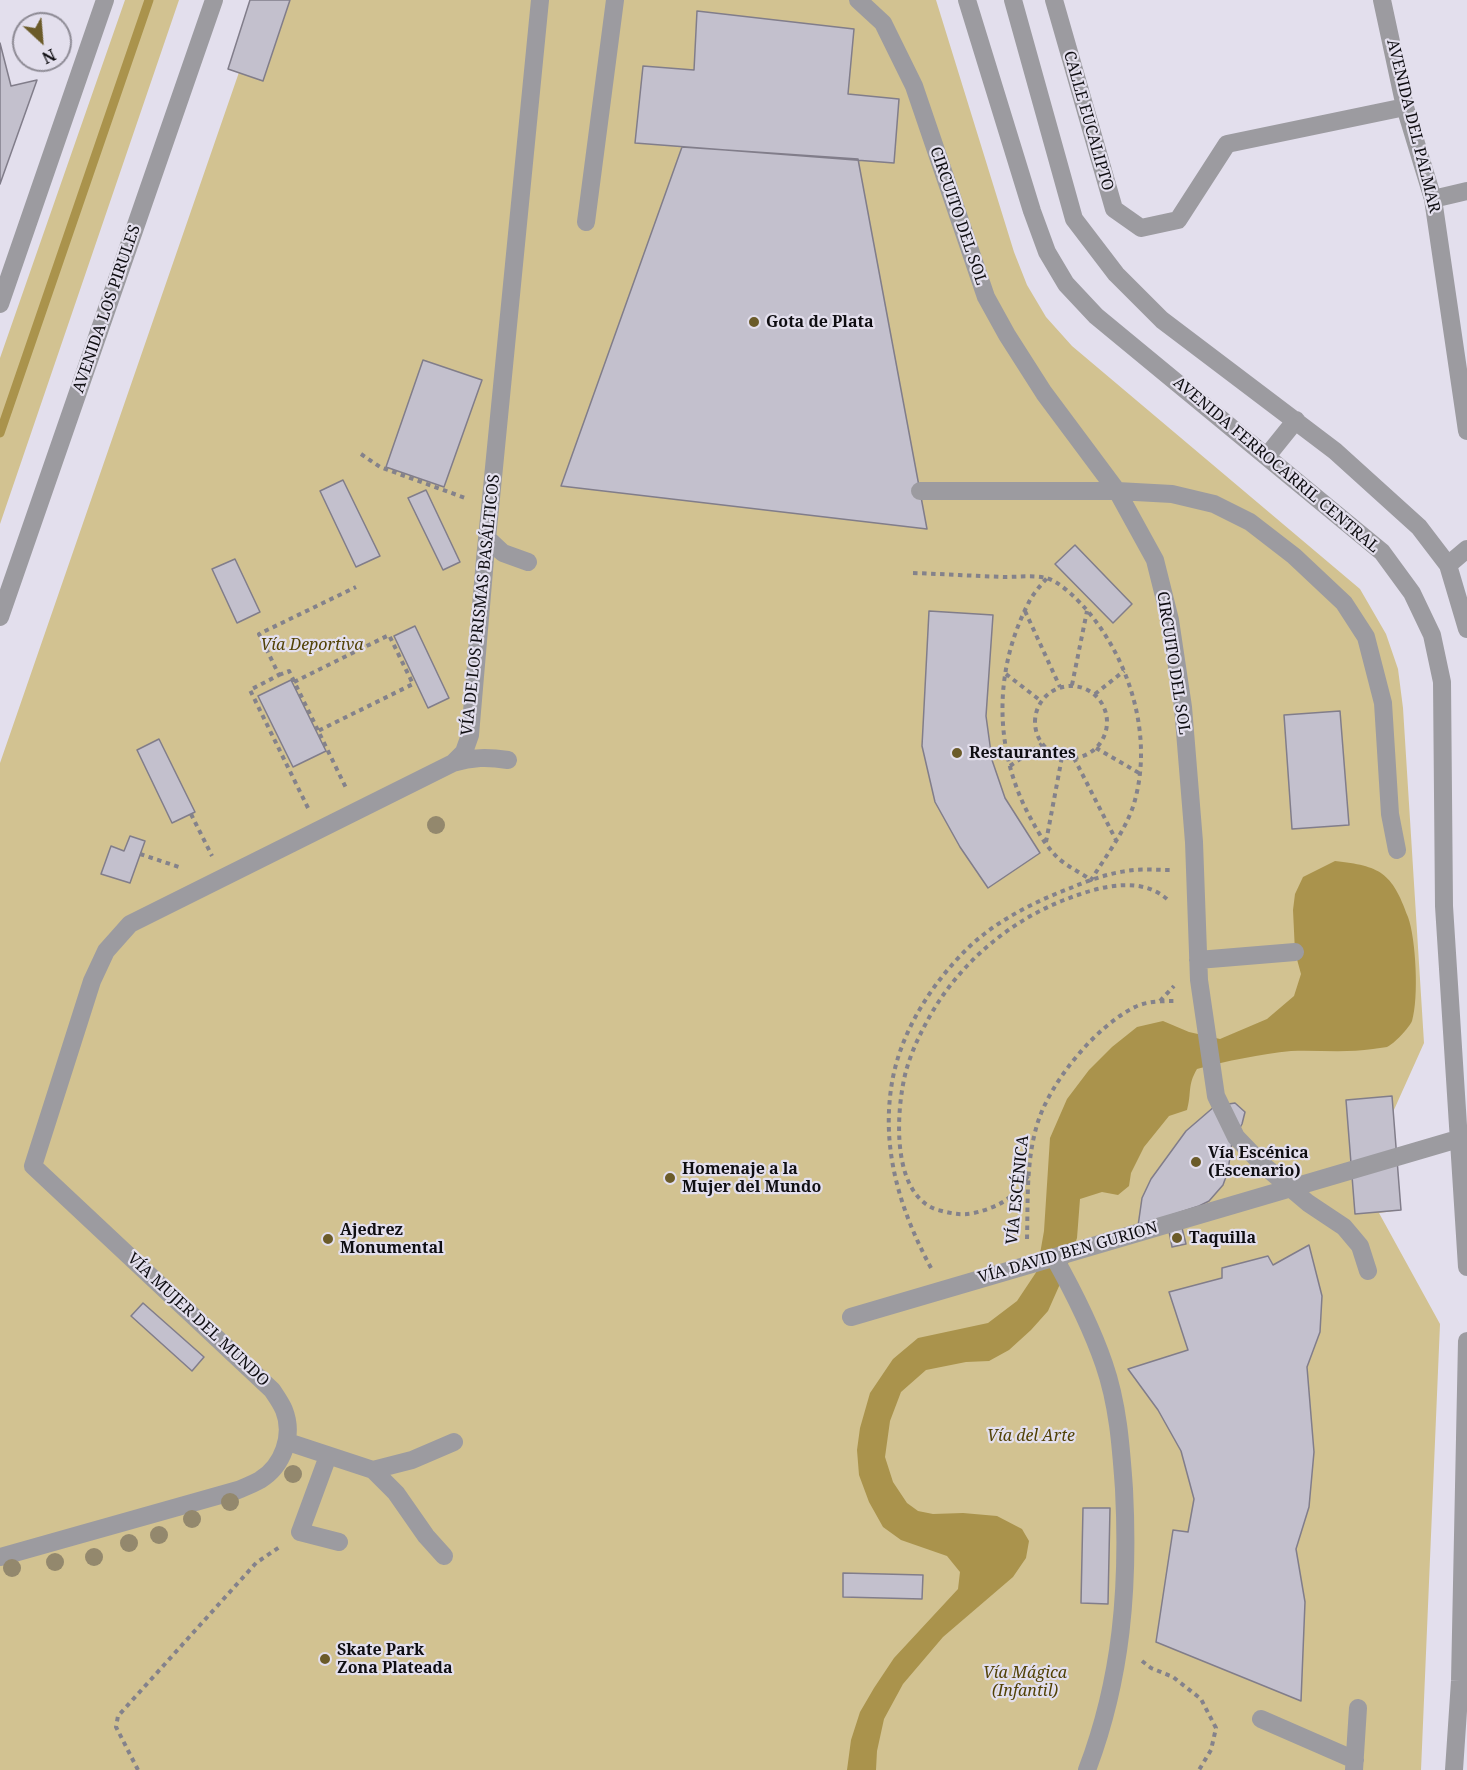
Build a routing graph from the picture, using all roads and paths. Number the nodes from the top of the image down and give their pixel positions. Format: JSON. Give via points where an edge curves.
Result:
{"nodes":[{"id":1,"x":105,"y":0,"type":"edge"},
{"id":2,"x":214,"y":0,"type":"edge"},
{"id":3,"x":540,"y":0,"type":"edge"},
{"id":4,"x":615,"y":0,"type":"edge"},
{"id":5,"x":858,"y":0,"type":"edge"},
{"id":6,"x":967,"y":0,"type":"edge"},
{"id":7,"x":1013,"y":0,"type":"edge"},
{"id":8,"x":1054,"y":0,"type":"edge"},
{"id":9,"x":1382,"y":0,"type":"edge"},
{"id":10,"x":1405,"y":107,"type":"junction"},
{"id":11,"x":1467,"y":191,"type":"edge"},
{"id":12,"x":1433,"y":199,"type":"junction"},
{"id":13,"x":586,"y":222,"type":"dead end"},
{"id":14,"x":0,"y":304,"type":"edge"},
{"id":15,"x":1296,"y":420,"type":"junction"},
{"id":16,"x":1467,"y":431,"type":"edge"},
{"id":17,"x":361,"y":454,"type":"dead end"},
{"id":18,"x":1267,"y":456,"type":"junction"},
{"id":19,"x":920,"y":491,"type":"dead end"},
{"id":20,"x":1117,"y":491,"type":"junction"},
{"id":21,"x":490,"y":507,"type":"junction"},
{"id":22,"x":487,"y":538,"type":"junction"},
{"id":23,"x":1467,"y":549,"type":"edge"},
{"id":24,"x":528,"y":562,"type":"dead end"},
{"id":25,"x":1448,"y":565,"type":"junction"},
{"id":26,"x":913,"y":573,"type":"dead end"},
{"id":27,"x":1047,"y":578,"type":"junction"},
{"id":28,"x":356,"y":587,"type":"dead end"},
{"id":29,"x":1025,"y":610,"type":"junction"},
{"id":30,"x":1087,"y":611,"type":"junction"},
{"id":31,"x":0,"y":617,"type":"edge"},
{"id":32,"x":1467,"y":629,"type":"edge"},
{"id":33,"x":1124,"y":671,"type":"junction"},
{"id":34,"x":1005,"y":674,"type":"junction"},
{"id":35,"x":279,"y":675,"type":"junction"},
{"id":36,"x":294,"y":682,"type":"junction"},
{"id":37,"x":1072,"y":686,"type":"junction"},
{"id":38,"x":1060,"y":687,"type":"junction"},
{"id":39,"x":1095,"y":694,"type":"junction"},
{"id":40,"x":1041,"y":701,"type":"junction"},
{"id":41,"x":318,"y":731,"type":"junction"},
{"id":42,"x":1042,"y":744,"type":"junction"},
{"id":43,"x":1096,"y":748,"type":"junction"},
{"id":44,"x":1062,"y":757,"type":"junction"},
{"id":45,"x":1074,"y":758,"type":"junction"},
{"id":46,"x":508,"y":760,"type":"dead end"},
{"id":47,"x":453,"y":763,"type":"junction"},
{"id":48,"x":1010,"y":766,"type":"junction"},
{"id":49,"x":1140,"y":774,"type":"junction"},
{"id":50,"x":357,"y":811,"type":"junction"},
{"id":51,"x":191,"y":814,"type":"dead end"},
{"id":52,"x":318,"y":830,"type":"junction"},
{"id":53,"x":1116,"y":841,"type":"junction"},
{"id":54,"x":1046,"y":843,"type":"junction"},
{"id":55,"x":1397,"y":850,"type":"dead end"},
{"id":56,"x":140,"y":854,"type":"dead end"},
{"id":57,"x":1195,"y":870,"type":"junction"},
{"id":58,"x":220,"y":879,"type":"junction"},
{"id":59,"x":1091,"y":880,"type":"junction"},
{"id":60,"x":1174,"y":906,"type":"dead end"},
{"id":61,"x":995,"y":927,"type":"junction"},
{"id":62,"x":1000,"y":935,"type":"junction"},
{"id":63,"x":1295,"y":952,"type":"dead end"},
{"id":64,"x":1198,"y":960,"type":"junction"},
{"id":65,"x":1178,"y":978,"type":"dead end"},
{"id":66,"x":1160,"y":1001,"type":"junction"},
{"id":67,"x":1203,"y":1006,"type":"junction"},
{"id":68,"x":913,"y":1023,"type":"junction"},
{"id":69,"x":922,"y":1029,"type":"junction"},
{"id":70,"x":1458,"y":1139,"type":"junction"},
{"id":71,"x":1028,"y":1176,"type":"junction"},
{"id":72,"x":1292,"y":1188,"type":"junction"},
{"id":73,"x":1054,"y":1257,"type":"junction"},
{"id":74,"x":1020,"y":1267,"type":"junction"},
{"id":75,"x":1467,"y":1267,"type":"edge"},
{"id":76,"x":1368,"y":1271,"type":"dead end"},
{"id":77,"x":943,"y":1289,"type":"junction"},
{"id":78,"x":850,"y":1317,"type":"dead end"},
{"id":79,"x":1467,"y":1341,"type":"edge"},
{"id":80,"x":288,"y":1442,"type":"junction"},
{"id":81,"x":454,"y":1442,"type":"dead end"},
{"id":82,"x":328,"y":1456,"type":"junction"},
{"id":83,"x":373,"y":1470,"type":"junction"},
{"id":84,"x":300,"y":1532,"type":"junction"},
{"id":85,"x":339,"y":1542,"type":"dead end"},
{"id":86,"x":444,"y":1556,"type":"dead end"},
{"id":87,"x":0,"y":1557,"type":"edge"},
{"id":88,"x":1122,"y":1627,"type":"junction"},
{"id":89,"x":1463,"y":1681,"type":"edge"},
{"id":90,"x":1358,"y":1708,"type":"dead end"},
{"id":91,"x":1261,"y":1719,"type":"dead end"},
{"id":92,"x":1355,"y":1765,"type":"edge"},
{"id":93,"x":138,"y":1770,"type":"edge"},
{"id":94,"x":1087,"y":1770,"type":"edge"},
{"id":95,"x":1199,"y":1770,"type":"edge"},
{"id":96,"x":1454,"y":1770,"type":"edge"}],
"edges":[{"from":1,"to":14,"type":"street"},
{"from":2,"to":31,"type":"street","name":"AVENIDA LOS PIRULES"},
{"from":3,"to":21,"type":"street","name":"VÍA DE LOS PRISMAS BASÁLTICOS"},
{"from":4,"to":13,"type":"street"},
{"from":5,"to":20,"type":"street","name":"CIRCUITO DEL SOL","via":[[882,23],[914,86],[986,297],[1044,393]]},
{"from":6,"to":18,"type":"street","name":"AVENIDA FERROCARRIL CENTRAL","via":[[1032,211],[1047,252],[1066,284],[1096,316]]},
{"from":7,"to":15,"type":"street","via":[[1074,219],[1116,274],[1162,320]]},
{"from":8,"to":10,"type":"street","name":"CALLE EUCALIPTO","via":[[1114,209],[1141,228],[1178,220],[1227,144]]},
{"from":9,"to":10,"type":"street","name":"AVENIDA DEL PALMAR"},
{"from":10,"to":12,"type":"street","name":"AVENIDA DEL PALMAR"},
{"from":11,"to":12,"type":"street"},
{"from":12,"to":16,"type":"street","name":"AVENIDA DEL PALMAR"},
{"from":15,"to":18,"type":"street"},
{"from":15,"to":25,"type":"street","via":[[1419,527]]},
{"from":17,"to":21,"type":"path","via":[[380,467]]},
{"from":18,"to":70,"type":"street","name":"AVENIDA FERROCARRIL CENTRAL","via":[[1382,552],[1412,592],[1432,635],[1442,682],[1444,906]]},
{"from":19,"to":20,"type":"street"},
{"from":20,"to":55,"type":"street","via":[[1172,494],[1214,504],[1250,522],[1344,603],[1366,637],[1383,704],[1390,814]]},
{"from":20,"to":57,"type":"street","name":"CIRCUITO DEL SOL","via":[[1155,560],[1170,620],[1183,707]]},
{"from":21,"to":22,"type":"street","name":"VÍA DE LOS PRISMAS BASÁLTICOS"},
{"from":22,"to":24,"type":"street","via":[[503,553]]},
{"from":22,"to":47,"type":"street","name":"VÍA DE LOS PRISMAS BASÁLTICOS","via":[[470,735],[464,752]]},
{"from":23,"to":25,"type":"street"},
{"from":25,"to":32,"type":"street"},
{"from":26,"to":27,"type":"path"},
{"from":27,"to":29,"type":"path"},
{"from":27,"to":30,"type":"path","via":[[1074,596]]},
{"from":28,"to":35,"type":"path","via":[[259,634]]},
{"from":29,"to":34,"type":"path"},
{"from":29,"to":38,"type":"path"},
{"from":30,"to":33,"type":"path"},
{"from":30,"to":37,"type":"path"},
{"from":33,"to":39,"type":"path"},
{"from":33,"to":49,"type":"path","via":[[1135,707]]},
{"from":34,"to":40,"type":"path"},
{"from":34,"to":48,"type":"path","via":[[1002,728]]},
{"from":35,"to":36,"type":"path","via":[[289,671]]},
{"from":35,"to":52,"type":"path","via":[[250,690]]},
{"from":36,"to":41,"type":"path"},
{"from":36,"to":41,"type":"path","via":[[389,635],[413,684]]},
{"from":37,"to":38,"type":"path"},
{"from":37,"to":39,"type":"path"},
{"from":38,"to":40,"type":"path"},
{"from":39,"to":43,"type":"path","via":[[1107,715],[1103,739]]},
{"from":40,"to":42,"type":"path","via":[[1034,723]]},
{"from":41,"to":50,"type":"path"},
{"from":42,"to":44,"type":"path"},
{"from":42,"to":48,"type":"path"},
{"from":43,"to":45,"type":"path"},
{"from":43,"to":49,"type":"path"},
{"from":44,"to":45,"type":"path"},
{"from":44,"to":54,"type":"path"},
{"from":45,"to":53,"type":"path"},
{"from":46,"to":47,"type":"street","via":[[482,757]]},
{"from":47,"to":50,"type":"street"},
{"from":48,"to":54,"type":"path","via":[[1026,811]]},
{"from":49,"to":53,"type":"path","via":[[1135,801]]},
{"from":50,"to":52,"type":"street"},
{"from":51,"to":58,"type":"path"},
{"from":52,"to":58,"type":"street"},
{"from":53,"to":59,"type":"path"},
{"from":54,"to":59,"type":"path","via":[[1057,857]]},
{"from":56,"to":58,"type":"path"},
{"from":57,"to":59,"type":"path","via":[[1134,870]]},
{"from":57,"to":64,"type":"street","name":"CIRCUITO DEL SOL"},
{"from":58,"to":80,"type":"street","name":"VÍA MUJER DEL MUNDO","via":[[130,924],[106,951],[92,981],[33,1166],[272,1390],[284,1409]]},
{"from":59,"to":61,"type":"path","via":[[1051,895]]},
{"from":60,"to":62,"type":"path","via":[[1149,889],[1115,885],[1061,901]]},
{"from":61,"to":62,"type":"path"},
{"from":61,"to":68,"type":"path","via":[[950,968]]},
{"from":62,"to":69,"type":"path","via":[[966,967]]},
{"from":63,"to":64,"type":"street"},
{"from":64,"to":67,"type":"street","name":"CIRCUITO DEL SOL"},
{"from":65,"to":66,"type":"path"},
{"from":66,"to":67,"type":"path","name":"VÍA ESCÉNICA"},
{"from":66,"to":71,"type":"path","name":"VÍA ESCÉNICA","via":[[1136,1006],[1111,1023],[1071,1063],[1053,1087],[1037,1124]]},
{"from":67,"to":72,"type":"street","name":"CIRCUITO DEL SOL","via":[[1216,1096],[1236,1137]]},
{"from":68,"to":69,"type":"path"},
{"from":68,"to":77,"type":"path","via":[[891,1089],[891,1157],[897,1190],[909,1222]]},
{"from":69,"to":71,"type":"path","via":[[906,1071],[899,1125],[904,1167],[919,1198],[932,1208],[970,1214],[1006,1200],[1019,1191]]},
{"from":70,"to":72,"type":"street","name":"VÍA DAVID BEN GURION"},
{"from":70,"to":75,"type":"street","name":"AVENIDA FERROCARRIL CENTRAL"},
{"from":71,"to":74,"type":"path","name":"VÍA ESCÉNICA","via":[[1027,1241]]},
{"from":72,"to":73,"type":"street","name":"VÍA DAVID BEN GURION"},
{"from":72,"to":76,"type":"street","name":"CIRCUITO DEL SOL","via":[[1344,1227],[1360,1246]]},
{"from":73,"to":74,"type":"street","name":"VÍA DAVID BEN GURION"},
{"from":73,"to":88,"type":"street","via":[[1080,1305],[1104,1365],[1117,1415],[1125,1510]]},
{"from":74,"to":77,"type":"street","name":"VÍA DAVID BEN GURION"},
{"from":77,"to":78,"type":"street","name":"VÍA DAVID BEN GURION"},
{"from":79,"to":89,"type":"street"},
{"from":80,"to":82,"type":"street"},
{"from":80,"to":87,"type":"street","via":[[277,1463],[261,1479],[238,1490]]},
{"from":81,"to":83,"type":"street","via":[[412,1460]]},
{"from":82,"to":83,"type":"street"},
{"from":82,"to":84,"type":"street"},
{"from":83,"to":86,"type":"street","via":[[396,1493]]},
{"from":84,"to":85,"type":"street"},
{"from":84,"to":93,"type":"path","via":[[256,1563],[118,1716],[116,1727]]},
{"from":88,"to":94,"type":"street","via":[[1107,1712]]},
{"from":88,"to":95,"type":"path","via":[[1137,1657],[1173,1677],[1201,1699],[1216,1728],[1211,1750]]},
{"from":89,"to":96,"type":"street"},
{"from":90,"to":92,"type":"street"},
{"from":91,"to":92,"type":"street"}]}
